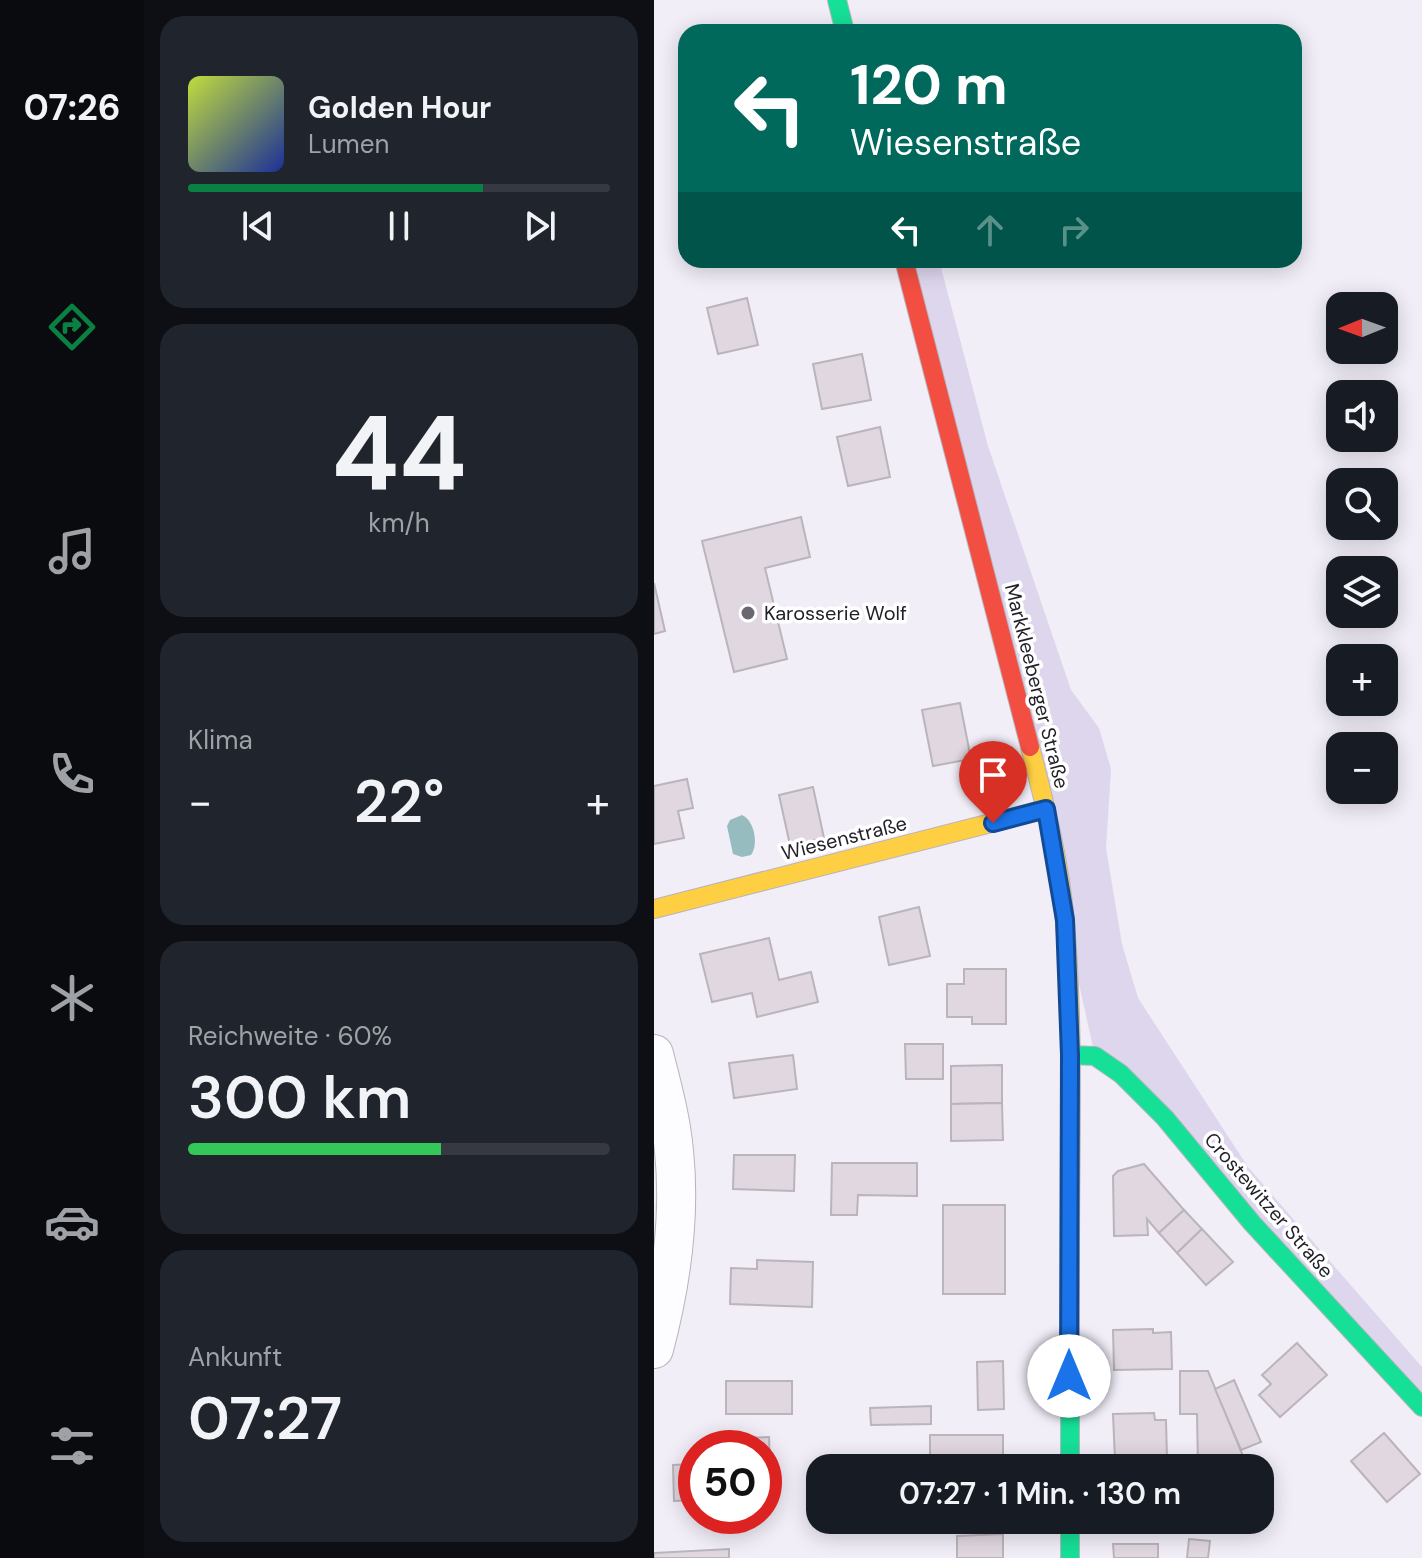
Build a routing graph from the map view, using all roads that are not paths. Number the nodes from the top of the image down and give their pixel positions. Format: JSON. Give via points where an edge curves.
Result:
{"nodes":[{"id":1,"x":837,"y":0,"type":"edge"},
{"id":2,"x":843,"y":24,"type":"edge"},
{"id":3,"x":906,"y":268,"type":"edge"},
{"id":4,"x":1046,"y":809,"type":"junction"},
{"id":5,"x":654,"y":909,"type":"edge"},
{"id":6,"x":654,"y":1054,"type":"edge"},
{"id":7,"x":1070,"y":1055,"type":"junction"},
{"id":8,"x":654,"y":1349,"type":"edge"},
{"id":9,"x":1422,"y":1407,"type":"edge"},
{"id":10,"x":1070,"y":1454,"type":"edge"},
{"id":11,"x":1070,"y":1534,"type":"edge"},
{"id":12,"x":1070,"y":1558,"type":"edge"}],
"edges":[{"from":1,"to":2,"type":"main road"},
{"from":3,"to":4,"type":"main road","name":"Markkleeberger Straße"},
{"from":4,"to":5,"type":"main road","name":"Wiesenstraße"},
{"from":4,"to":7,"type":"main road","name":"Markkleeberger Straße","via":[[1065,920]]},
{"from":6,"to":8,"type":"street","via":[[675,1152],[676,1208],[670,1287]]},
{"from":7,"to":9,"type":"main road","name":"Crostewitzer Straße","via":[[1095,1056],[1121,1074]]},
{"from":7,"to":10,"type":"main road","name":"Markkleeberger Straße"},
{"from":11,"to":12,"type":"main road"}]}
